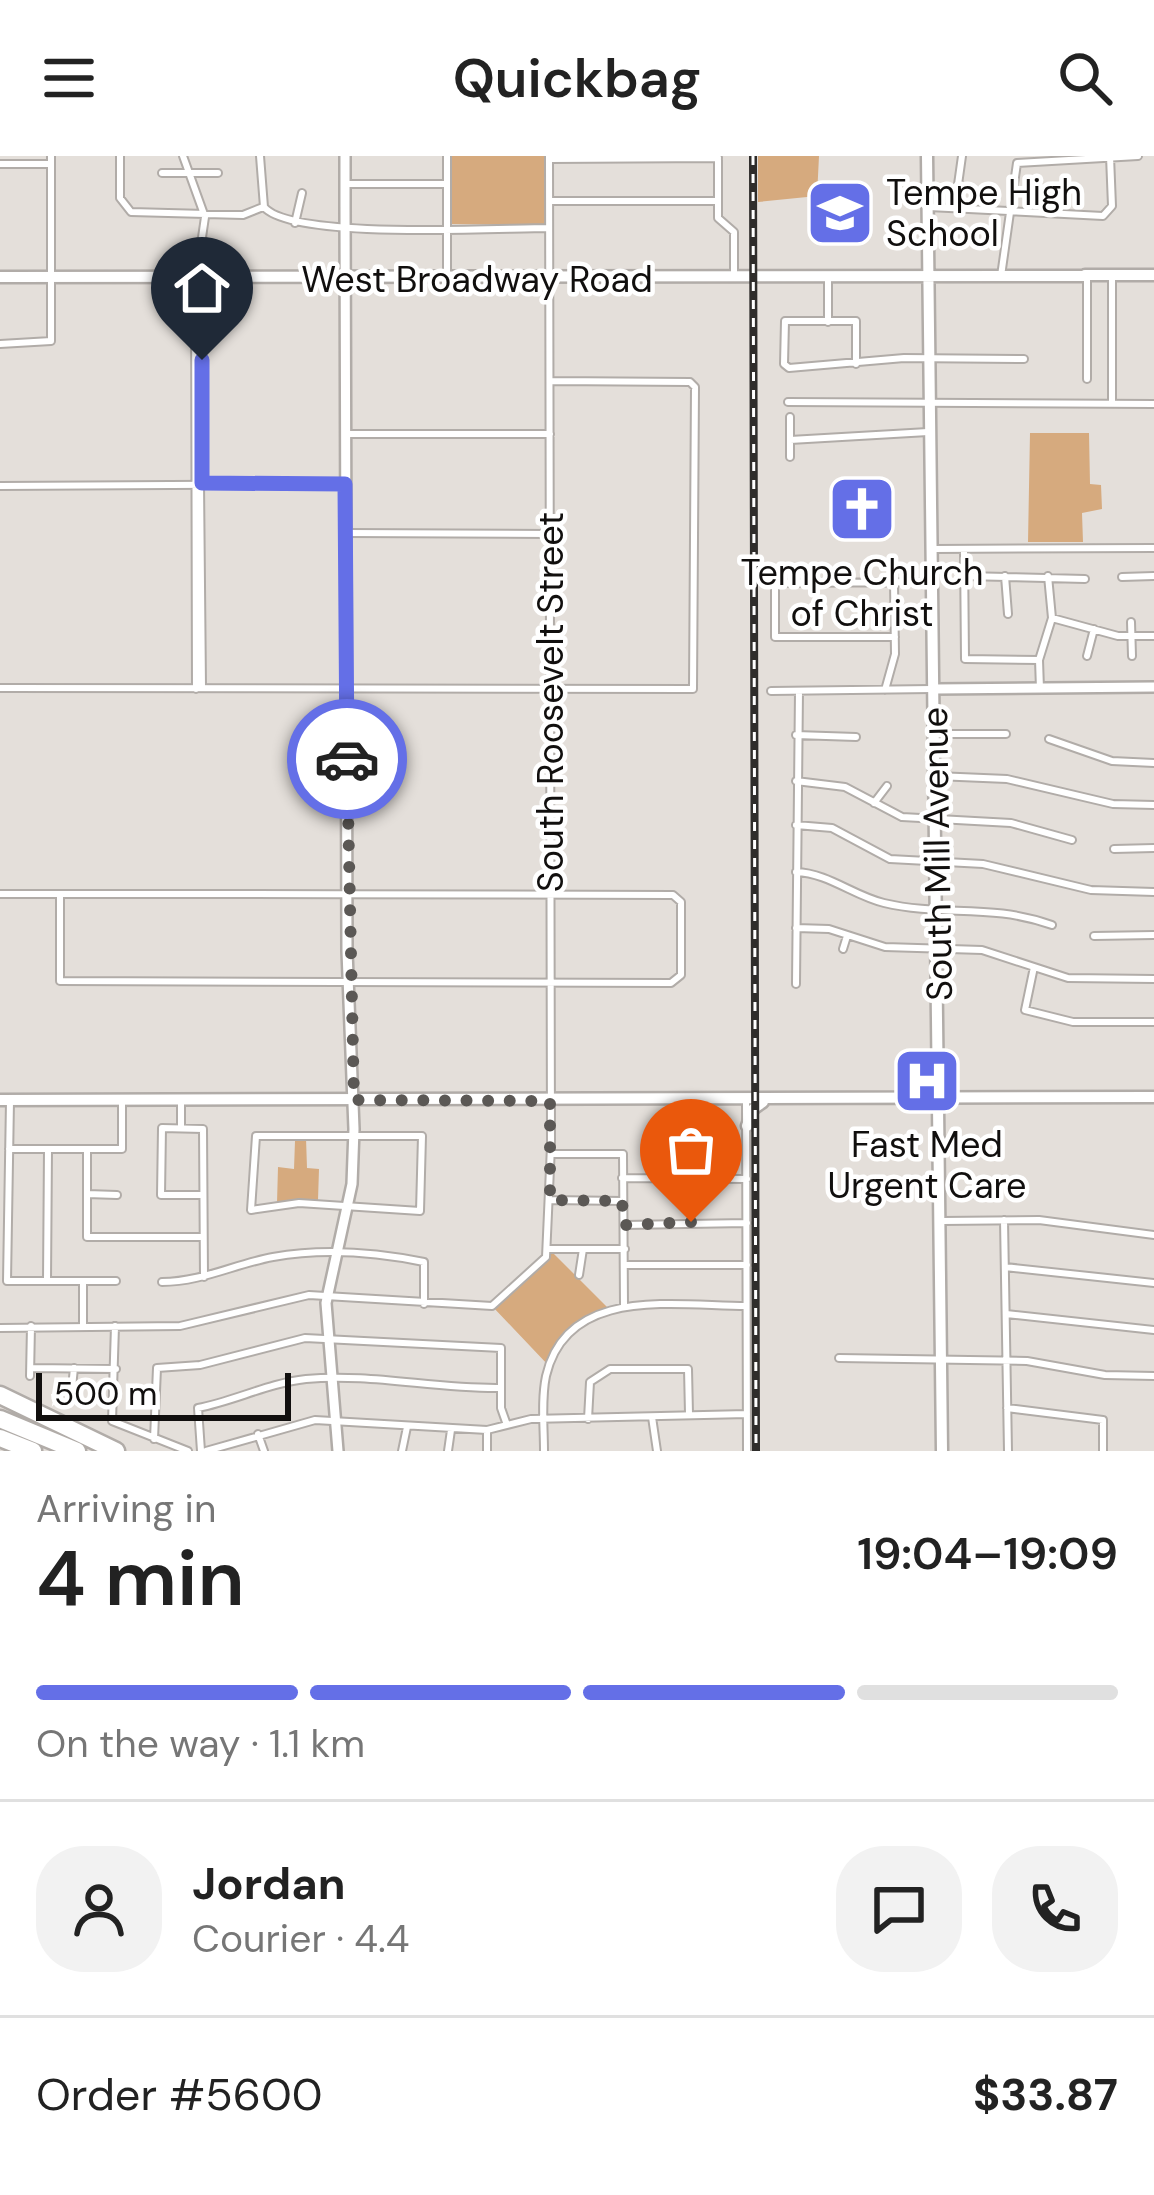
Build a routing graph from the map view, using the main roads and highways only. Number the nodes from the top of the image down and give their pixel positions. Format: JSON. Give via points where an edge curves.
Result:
{"nodes":[{"id":1,"x":930,"y":156,"type":"edge"},
{"id":2,"x":1154,"y":275,"type":"edge"},
{"id":3,"x":0,"y":277,"type":"edge"},
{"id":4,"x":930,"y":278,"type":"junction"},
{"id":5,"x":1154,"y":1097,"type":"edge"},
{"id":6,"x":940,"y":1099,"type":"junction"},
{"id":7,"x":5,"y":1100,"type":"edge"},
{"id":8,"x":766,"y":1100,"type":"junction"},
{"id":9,"x":747,"y":1126,"type":"road end"},
{"id":10,"x":0,"y":1395,"type":"edge"},
{"id":11,"x":0,"y":1431,"type":"edge"},
{"id":12,"x":64,"y":1449,"type":"edge"},
{"id":13,"x":28,"y":1451,"type":"edge"},
{"id":14,"x":116,"y":1451,"type":"edge"},
{"id":15,"x":945,"y":1451,"type":"edge"}],
"edges":[{"from":1,"to":4,"type":"main road","name":"South Mill Avenue"},
{"from":1,"to":4,"type":"main road","name":"South Mill Avenue"},
{"from":2,"to":4,"type":"main road","name":"West Broadway Road"},
{"from":3,"to":4,"type":"main road","name":"West Broadway Road"},
{"from":4,"to":6,"type":"main road","name":"South Mill Avenue"},
{"from":5,"to":6,"type":"main road"},
{"from":6,"to":8,"type":"main road"},
{"from":6,"to":15,"type":"main road","name":"South Mill Avenue"},
{"from":7,"to":8,"type":"main road"},
{"from":8,"to":9,"type":"main road"},
{"from":10,"to":14,"type":"highway"},
{"from":11,"to":12,"type":"highway"},
{"from":11,"to":13,"type":"highway"}]}
